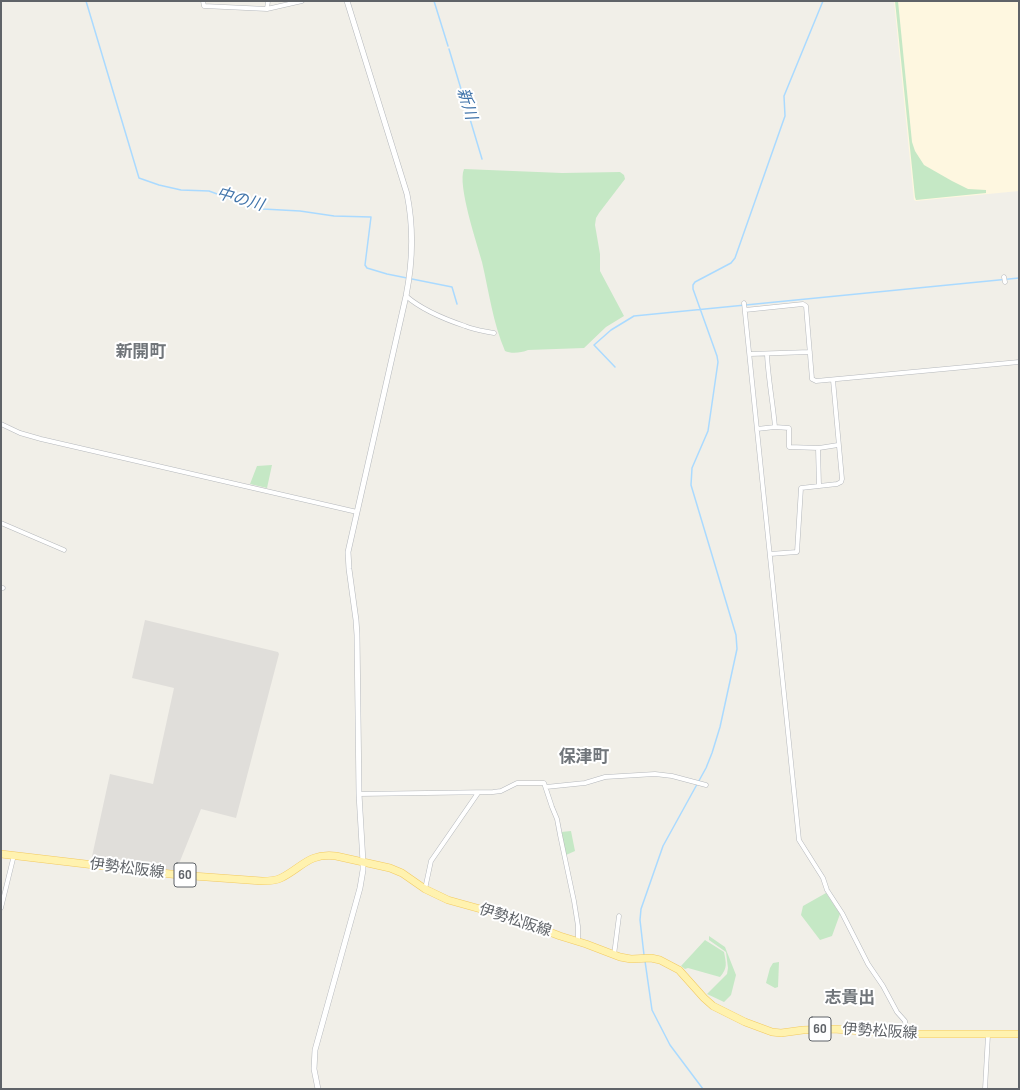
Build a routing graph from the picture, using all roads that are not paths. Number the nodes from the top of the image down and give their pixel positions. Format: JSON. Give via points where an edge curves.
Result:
{"nodes":[{"id":1,"x":203,"y":1,"type":"edge"},
{"id":2,"x":268,"y":1,"type":"edge"},
{"id":3,"x":302,"y":1,"type":"edge"},
{"id":4,"x":347,"y":1,"type":"edge"},
{"id":5,"x":267,"y":9,"type":"junction"},
{"id":6,"x":406,"y":296,"type":"junction"},
{"id":7,"x":494,"y":332,"type":"dead end"},
{"id":8,"x":810,"y":352,"type":"junction"},
{"id":9,"x":750,"y":354,"type":"junction"},
{"id":10,"x":767,"y":354,"type":"junction"},
{"id":11,"x":1019,"y":362,"type":"edge"},
{"id":12,"x":833,"y":380,"type":"junction"},
{"id":13,"x":1,"y":424,"type":"edge"},
{"id":14,"x":775,"y":427,"type":"junction"},
{"id":15,"x":757,"y":428,"type":"junction"},
{"id":16,"x":838,"y":445,"type":"junction"},
{"id":17,"x":818,"y":448,"type":"junction"},
{"id":18,"x":819,"y":486,"type":"junction"},
{"id":19,"x":357,"y":512,"type":"junction"},
{"id":20,"x":1,"y":523,"type":"edge"},
{"id":21,"x":64,"y":550,"type":"dead end"},
{"id":22,"x":770,"y":554,"type":"junction"},
{"id":23,"x":706,"y":785,"type":"dead end"},
{"id":24,"x":546,"y":787,"type":"junction"},
{"id":25,"x":478,"y":793,"type":"junction"},
{"id":26,"x":358,"y":794,"type":"junction"},
{"id":27,"x":1,"y":854,"type":"edge"},
{"id":28,"x":14,"y":856,"type":"junction"},
{"id":29,"x":363,"y":862,"type":"junction"},
{"id":30,"x":425,"y":889,"type":"junction"},
{"id":31,"x":1,"y":908,"type":"edge"},
{"id":32,"x":619,"y":916,"type":"dead end"},
{"id":33,"x":578,"y":941,"type":"junction"},
{"id":34,"x":614,"y":955,"type":"junction"},
{"id":35,"x":906,"y":1034,"type":"junction"},
{"id":36,"x":1019,"y":1034,"type":"edge"},
{"id":37,"x":988,"y":1035,"type":"junction"},
{"id":38,"x":318,"y":1089,"type":"edge"},
{"id":39,"x":985,"y":1089,"type":"edge"}],
"edges":[{"from":1,"to":5,"type":"street","via":[[204,6]]},
{"from":2,"to":5,"type":"street"},
{"from":3,"to":5,"type":"street"},
{"from":4,"to":6,"type":"street","via":[[411,215],[410,279]]},
{"from":6,"to":7,"type":"street","via":[[466,327]]},
{"from":6,"to":19,"type":"street"},
{"from":8,"to":9,"type":"street","via":[[806,306],[803,304],[744,307]]},
{"from":8,"to":10,"type":"street"},
{"from":8,"to":12,"type":"street","via":[[812,379]]},
{"from":9,"to":10,"type":"street"},
{"from":9,"to":15,"type":"street"},
{"from":10,"to":14,"type":"street"},
{"from":11,"to":12,"type":"street"},
{"from":12,"to":16,"type":"street"},
{"from":13,"to":19,"type":"street","via":[[20,433],[48,441]]},
{"from":14,"to":15,"type":"street"},
{"from":14,"to":17,"type":"street","via":[[789,428],[789,447]]},
{"from":15,"to":22,"type":"street"},
{"from":16,"to":17,"type":"street"},
{"from":16,"to":18,"type":"street","via":[[841,482]]},
{"from":17,"to":18,"type":"street"},
{"from":18,"to":22,"type":"street","via":[[801,488],[797,552]]},
{"from":19,"to":26,"type":"street","via":[[348,557],[356,620]]},
{"from":20,"to":21,"type":"street"},
{"from":22,"to":35,"type":"street","via":[[799,840],[823,878],[827,890],[868,964],[905,1021]]},
{"from":23,"to":24,"type":"street","via":[[659,774],[605,777],[585,783]]},
{"from":24,"to":25,"type":"street","via":[[544,783],[517,783],[500,791]]},
{"from":24,"to":33,"type":"street","via":[[557,819],[574,901]]},
{"from":25,"to":26,"type":"street"},
{"from":25,"to":30,"type":"street","via":[[431,860]]},
{"from":26,"to":29,"type":"street"},
{"from":27,"to":28,"type":"main road","name":"伊勢松阪線","number":"60"},
{"from":28,"to":29,"type":"main road","name":"伊勢松阪線","number":"60","via":[[179,875],[258,881],[281,878],[318,856],[336,856]]},
{"from":28,"to":31,"type":"street"},
{"from":29,"to":30,"type":"main road","name":"伊勢松阪線","number":"60","via":[[402,873]]},
{"from":29,"to":38,"type":"street","via":[[360,888],[314,1050]]},
{"from":30,"to":33,"type":"main road","name":"伊勢松阪線","number":"60","via":[[448,900],[513,918]]},
{"from":32,"to":34,"type":"street"},
{"from":33,"to":34,"type":"main road","name":"伊勢松阪線","number":"60"},
{"from":34,"to":35,"type":"main road","name":"伊勢松阪線","number":"60","via":[[626,959],[655,958],[674,966],[708,1002],[765,1030],[781,1033],[833,1029]]},
{"from":35,"to":37,"type":"main road","name":"伊勢松阪線","number":"60"},
{"from":36,"to":37,"type":"main road","name":"伊勢松阪線","number":"60"},
{"from":37,"to":39,"type":"street"}]}
